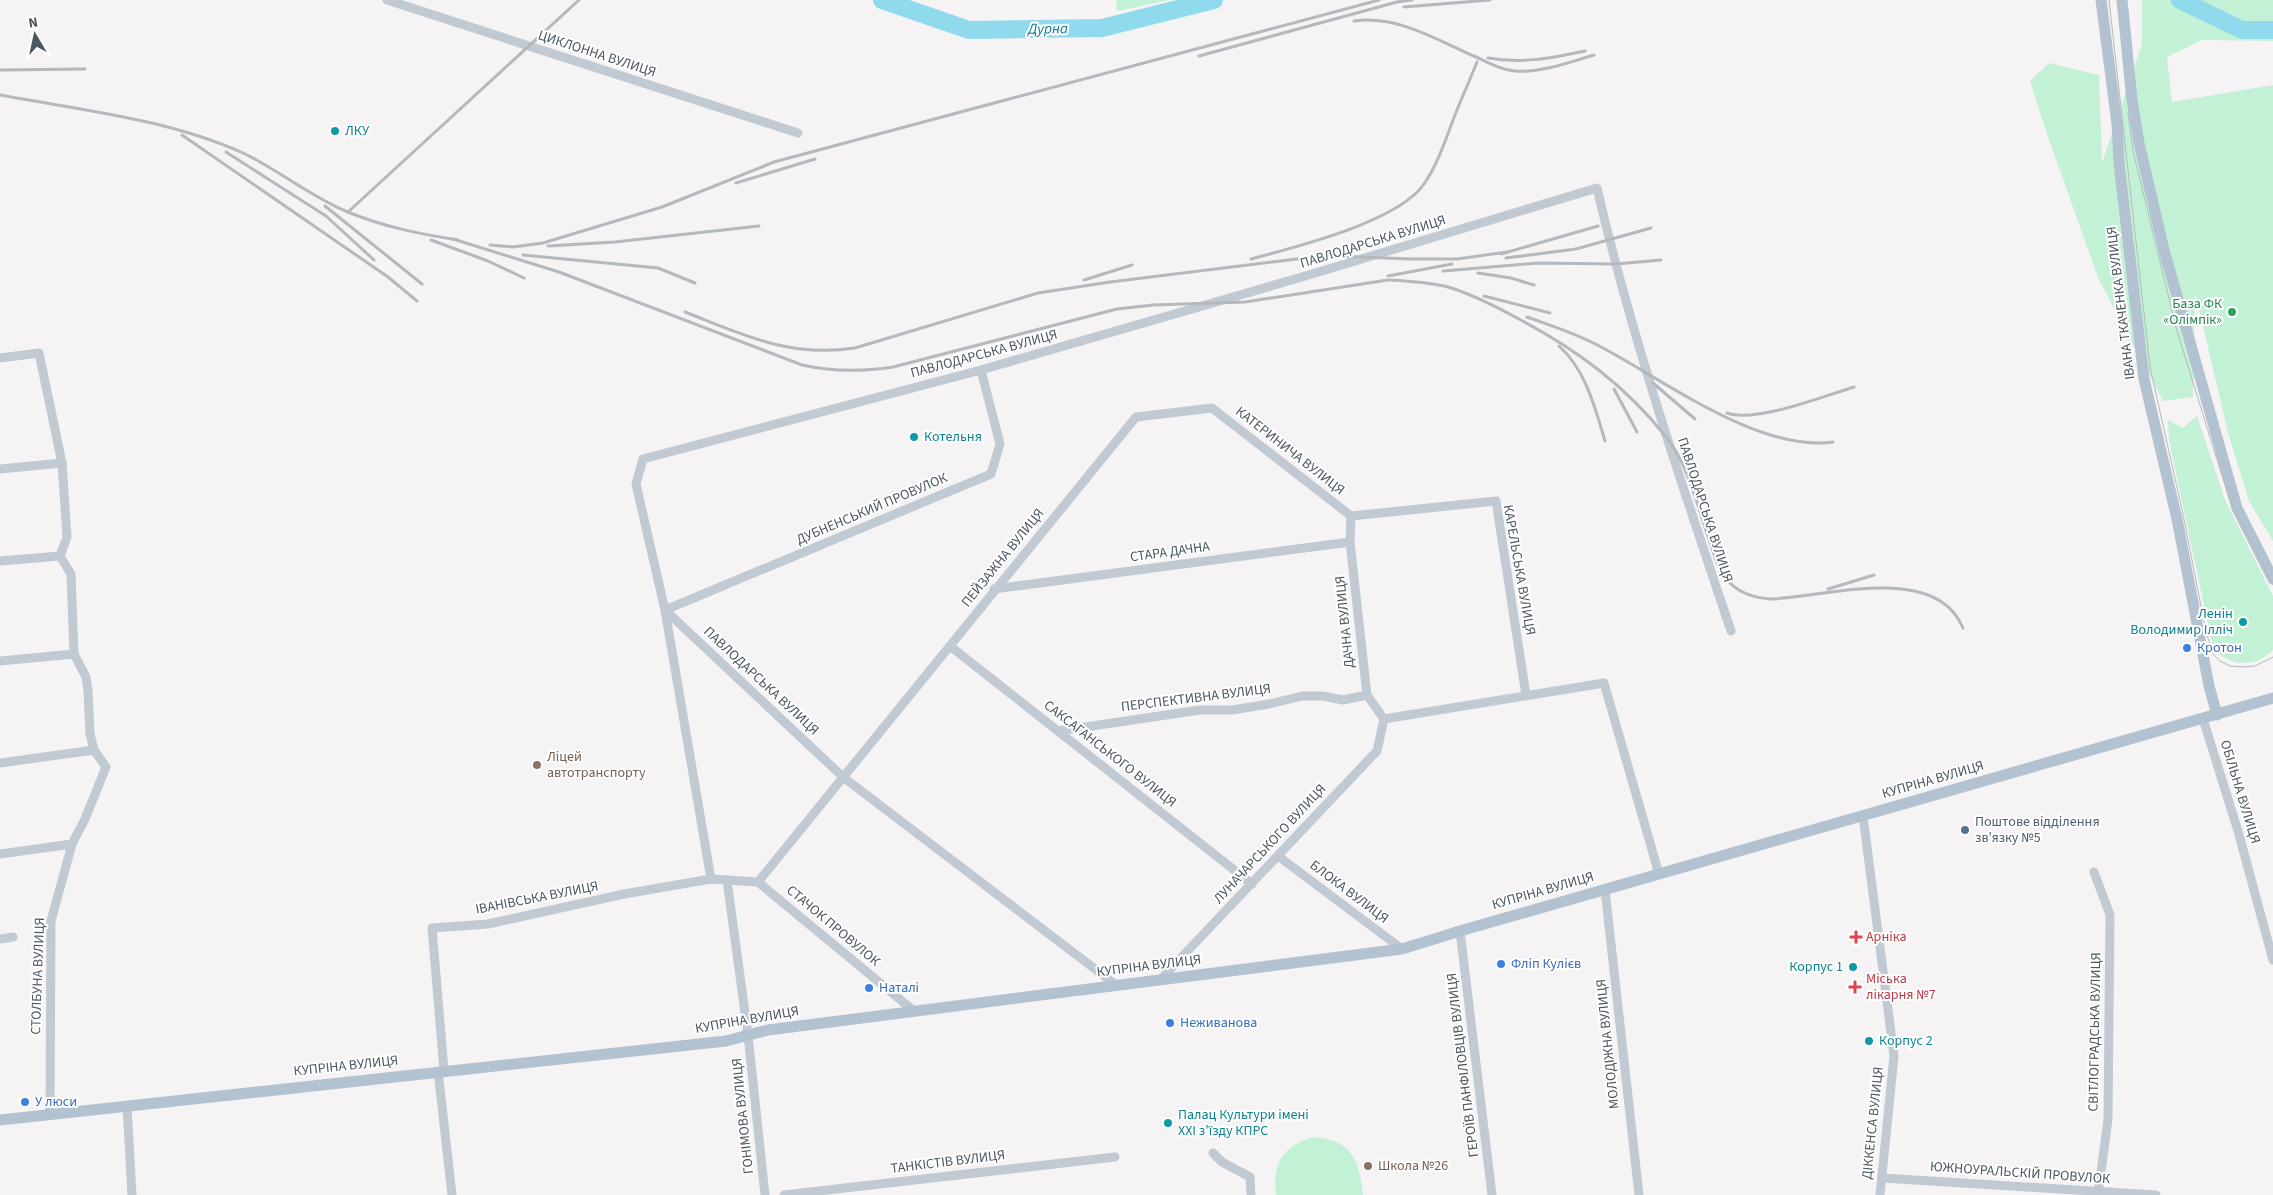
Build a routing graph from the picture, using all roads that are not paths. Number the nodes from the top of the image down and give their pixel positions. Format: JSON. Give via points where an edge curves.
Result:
{"nodes":[{"id":1,"x":387,"y":0,"type":"edge"},
{"id":2,"x":2101,"y":0,"type":"edge"},
{"id":3,"x":2122,"y":0,"type":"edge"},
{"id":4,"x":798,"y":134,"type":"dead end"},
{"id":5,"x":0,"y":358,"type":"edge"},
{"id":6,"x":981,"y":370,"type":"junction"},
{"id":7,"x":1212,"y":408,"type":"joint"},
{"id":8,"x":62,"y":463,"type":"junction"},
{"id":9,"x":0,"y":469,"type":"edge"},
{"id":10,"x":1351,"y":516,"type":"junction"},
{"id":11,"x":1350,"y":542,"type":"junction"},
{"id":12,"x":60,"y":556,"type":"junction"},
{"id":13,"x":0,"y":561,"type":"edge"},
{"id":14,"x":2273,"y":580,"type":"edge"},
{"id":15,"x":994,"y":590,"type":"junction"},
{"id":16,"x":666,"y":610,"type":"junction"},
{"id":17,"x":1731,"y":632,"type":"dead end"},
{"id":18,"x":950,"y":646,"type":"junction"},
{"id":19,"x":74,"y":654,"type":"junction"},
{"id":20,"x":0,"y":661,"type":"edge"},
{"id":21,"x":1367,"y":695,"type":"junction"},
{"id":22,"x":1526,"y":695,"type":"junction"},
{"id":23,"x":2273,"y":698,"type":"edge"},
{"id":24,"x":2217,"y":715,"type":"junction"},
{"id":25,"x":1384,"y":719,"type":"junction"},
{"id":26,"x":2203,"y":719,"type":"junction"},
{"id":27,"x":1058,"y":730,"type":"junction"},
{"id":28,"x":94,"y":750,"type":"junction"},
{"id":29,"x":0,"y":763,"type":"edge"},
{"id":30,"x":843,"y":777,"type":"junction"},
{"id":31,"x":1863,"y":816,"type":"junction"},
{"id":32,"x":72,"y":844,"type":"junction"},
{"id":33,"x":0,"y":854,"type":"edge"},
{"id":34,"x":1278,"y":856,"type":"junction"},
{"id":35,"x":2094,"y":872,"type":"dead end"},
{"id":36,"x":1659,"y":874,"type":"junction"},
{"id":37,"x":711,"y":879,"type":"junction"},
{"id":38,"x":727,"y":880,"type":"junction"},
{"id":39,"x":758,"y":882,"type":"junction"},
{"id":40,"x":1252,"y":884,"type":"junction"},
{"id":41,"x":1605,"y":890,"type":"junction"},
{"id":42,"x":1460,"y":931,"type":"junction"},
{"id":43,"x":13,"y":937,"type":"dead end"},
{"id":44,"x":0,"y":939,"type":"edge"},
{"id":45,"x":1402,"y":949,"type":"junction"},
{"id":46,"x":2273,"y":960,"type":"edge"},
{"id":47,"x":1160,"y":980,"type":"junction"},
{"id":48,"x":1116,"y":985,"type":"junction"},
{"id":49,"x":914,"y":1011,"type":"junction"},
{"id":50,"x":748,"y":1034,"type":"junction"},
{"id":51,"x":441,"y":1071,"type":"junction"},
{"id":52,"x":127,"y":1106,"type":"junction"},
{"id":53,"x":50,"y":1114,"type":"junction"},
{"id":54,"x":0,"y":1120,"type":"edge"},
{"id":55,"x":1213,"y":1152,"type":"dead end"},
{"id":56,"x":1115,"y":1157,"type":"dead end"},
{"id":57,"x":1882,"y":1178,"type":"junction"},
{"id":58,"x":2098,"y":1193,"type":"edge"},
{"id":59,"x":132,"y":1195,"type":"edge"},
{"id":60,"x":452,"y":1195,"type":"edge"},
{"id":61,"x":765,"y":1195,"type":"edge"},
{"id":62,"x":784,"y":1195,"type":"edge"},
{"id":63,"x":1252,"y":1195,"type":"edge"},
{"id":64,"x":1492,"y":1195,"type":"edge"},
{"id":65,"x":1639,"y":1195,"type":"edge"},
{"id":66,"x":1880,"y":1195,"type":"edge"},
{"id":67,"x":2156,"y":1195,"type":"edge"}],
"edges":[{"from":1,"to":4,"type":"street","name":"ЦИКЛОННА ВУЛИЦЯ"},
{"from":2,"to":24,"type":"main road","name":"ІВАНА ТКАЧЕНКА ВУЛИЦЯ","via":[[2144,379],[2176,512]]},
{"from":3,"to":14,"type":"main road","via":[[2139,142],[2164,250],[2237,508]]},
{"from":5,"to":8,"type":"street","via":[[39,353]]},
{"from":6,"to":16,"type":"street","name":"ДУБНЕНСЬКИЙ ПРОВУЛОК","via":[[1000,444],[991,474]]},
{"from":6,"to":16,"type":"street","name":"ПАВЛОДАРСЬКА ВУЛИЦЯ","via":[[644,459],[636,484]]},
{"from":6,"to":17,"type":"street","name":"ПАВЛОДАРСЬКА ВУЛИЦЯ","via":[[1597,188],[1666,438]]},
{"from":7,"to":10,"type":"street","name":"КАТЕРИНИЧА ВУЛИЦЯ"},
{"from":7,"to":15,"type":"street","name":"ПЕЙЗАЖНА ВУЛИЦЯ","via":[[1136,417]]},
{"from":8,"to":9,"type":"street"},
{"from":8,"to":12,"type":"street","via":[[67,537]]},
{"from":10,"to":11,"type":"street","name":"ДАЧНА ВУЛИЦЯ"},
{"from":10,"to":22,"type":"street","name":"КАРЕЛЬСЬКА ВУЛИЦЯ","via":[[1496,501]]},
{"from":11,"to":15,"type":"street","name":"СТАРА ДАЧНА"},
{"from":11,"to":21,"type":"street","name":"ДАЧНА ВУЛИЦЯ"},
{"from":12,"to":13,"type":"street"},
{"from":12,"to":19,"type":"street","name":"СТОЛБУНА ВУЛИЦЯ","via":[[71,574]]},
{"from":15,"to":18,"type":"street","name":"ПЕЙЗАЖНА ВУЛИЦЯ"},
{"from":16,"to":30,"type":"street","name":"ПАВЛОДАРСЬКА ВУЛИЦЯ"},
{"from":16,"to":37,"type":"street"},
{"from":18,"to":27,"type":"street","name":"САКСАГАНСЬКОГО ВУЛИЦЯ"},
{"from":18,"to":30,"type":"street","name":"ПЕЙЗАЖНА ВУЛИЦЯ"},
{"from":19,"to":20,"type":"street"},
{"from":19,"to":28,"type":"street","name":"СТОЛБУНА ВУЛИЦЯ","via":[[86,677]]},
{"from":21,"to":25,"type":"street","name":"ДАЧНА ВУЛИЦЯ"},
{"from":21,"to":27,"type":"street","name":"ПЕРСПЕКТИВНА ВУЛИЦЯ","via":[[1343,700],[1302,696],[1232,710],[1200,710]]},
{"from":22,"to":25,"type":"street"},
{"from":22,"to":36,"type":"street","via":[[1604,683]]},
{"from":23,"to":24,"type":"main road","name":"КУПРІНА ВУЛИЦЯ"},
{"from":24,"to":26,"type":"main road","name":"КУПРІНА ВУЛИЦЯ"},
{"from":25,"to":34,"type":"street","name":"ЛУНАЧАРСЬКОГО ВУЛИЦЯ","via":[[1377,751]]},
{"from":26,"to":31,"type":"main road","name":"КУПРІНА ВУЛИЦЯ"},
{"from":26,"to":46,"type":"street","name":"ОБІЛЬНА ВУЛИЦЯ"},
{"from":27,"to":40,"type":"street","name":"САКСАГАНСЬКОГО ВУЛИЦЯ"},
{"from":28,"to":29,"type":"street"},
{"from":28,"to":32,"type":"street","name":"СТОЛБУНА ВУЛИЦЯ","via":[[106,767]]},
{"from":30,"to":39,"type":"street"},
{"from":30,"to":48,"type":"street","name":"ПАВЛОДАРСЬКА ВУЛИЦЯ"},
{"from":31,"to":36,"type":"main road","name":"КУПРІНА ВУЛИЦЯ"},
{"from":31,"to":57,"type":"street","name":"ДІККЕНСА ВУЛИЦЯ","via":[[1894,1056]]},
{"from":32,"to":33,"type":"street"},
{"from":32,"to":53,"type":"street","name":"СТОЛБУНА ВУЛИЦЯ","via":[[51,921]]},
{"from":34,"to":40,"type":"street","name":"ЛУНАЧАРСЬКОГО ВУЛИЦЯ"},
{"from":34,"to":45,"type":"street","name":"БЛОКА ВУЛИЦЯ"},
{"from":35,"to":58,"type":"street","name":"СВІТЛОГРАДСЬКА ВУЛИЦЯ","via":[[2110,914],[2108,1119]]},
{"from":36,"to":41,"type":"main road","name":"КУПРІНА ВУЛИЦЯ"},
{"from":37,"to":38,"type":"street","name":"ІВАНІВСЬКА ВУЛИЦЯ"},
{"from":37,"to":51,"type":"street","name":"ІВАНІВСЬКА ВУЛИЦЯ","via":[[624,894],[488,924],[432,928]]},
{"from":38,"to":39,"type":"street","name":"ІВАНІВСЬКА ВУЛИЦЯ"},
{"from":38,"to":50,"type":"street"},
{"from":39,"to":49,"type":"street","name":"СТАЧОК ПРОВУЛОК"},
{"from":40,"to":47,"type":"street","name":"ЛУНАЧАРСЬКОГО ВУЛИЦЯ"},
{"from":41,"to":42,"type":"main road","name":"КУПРІНА ВУЛИЦЯ"},
{"from":41,"to":65,"type":"street","name":"МОЛОДІЖНА ВУЛИЦЯ"},
{"from":42,"to":45,"type":"main road","name":"КУПРІНА ВУЛИЦЯ"},
{"from":42,"to":64,"type":"street","name":"ГЕРОЇВ ПАНФІЛОВЦІВ ВУЛИЦЯ"},
{"from":43,"to":44,"type":"street"},
{"from":45,"to":47,"type":"main road","name":"КУПРІНА ВУЛИЦЯ"},
{"from":47,"to":48,"type":"main road","name":"КУПРІНА ВУЛИЦЯ"},
{"from":48,"to":49,"type":"main road","name":"КУПРІНА ВУЛИЦЯ"},
{"from":49,"to":50,"type":"main road","name":"КУПРІНА ВУЛИЦЯ"},
{"from":50,"to":51,"type":"main road","name":"КУПРІНА ВУЛИЦЯ","via":[[726,1041]]},
{"from":50,"to":61,"type":"street","name":"ГОНІМОВА ВУЛИЦЯ"},
{"from":51,"to":52,"type":"main road","name":"КУПРІНА ВУЛИЦЯ"},
{"from":51,"to":60,"type":"street"},
{"from":52,"to":53,"type":"main road","name":"КУПРІНА ВУЛИЦЯ"},
{"from":52,"to":59,"type":"street"},
{"from":53,"to":54,"type":"main road","name":"КУПРІНА ВУЛИЦЯ"},
{"from":55,"to":63,"type":"street","via":[[1222,1162],[1250,1176]]},
{"from":56,"to":62,"type":"street","name":"ТАНКІСТІВ ВУЛИЦЯ"},
{"from":57,"to":58,"type":"street","name":"ЮЖНОУРАЛЬСКІЙ ПРОВУЛОК"},
{"from":57,"to":66,"type":"street","name":"ДІККЕНСА ВУЛИЦЯ"},
{"from":58,"to":67,"type":"street","name":"ЮЖНОУРАЛЬСКІЙ ПРОВУЛОК"}]}
